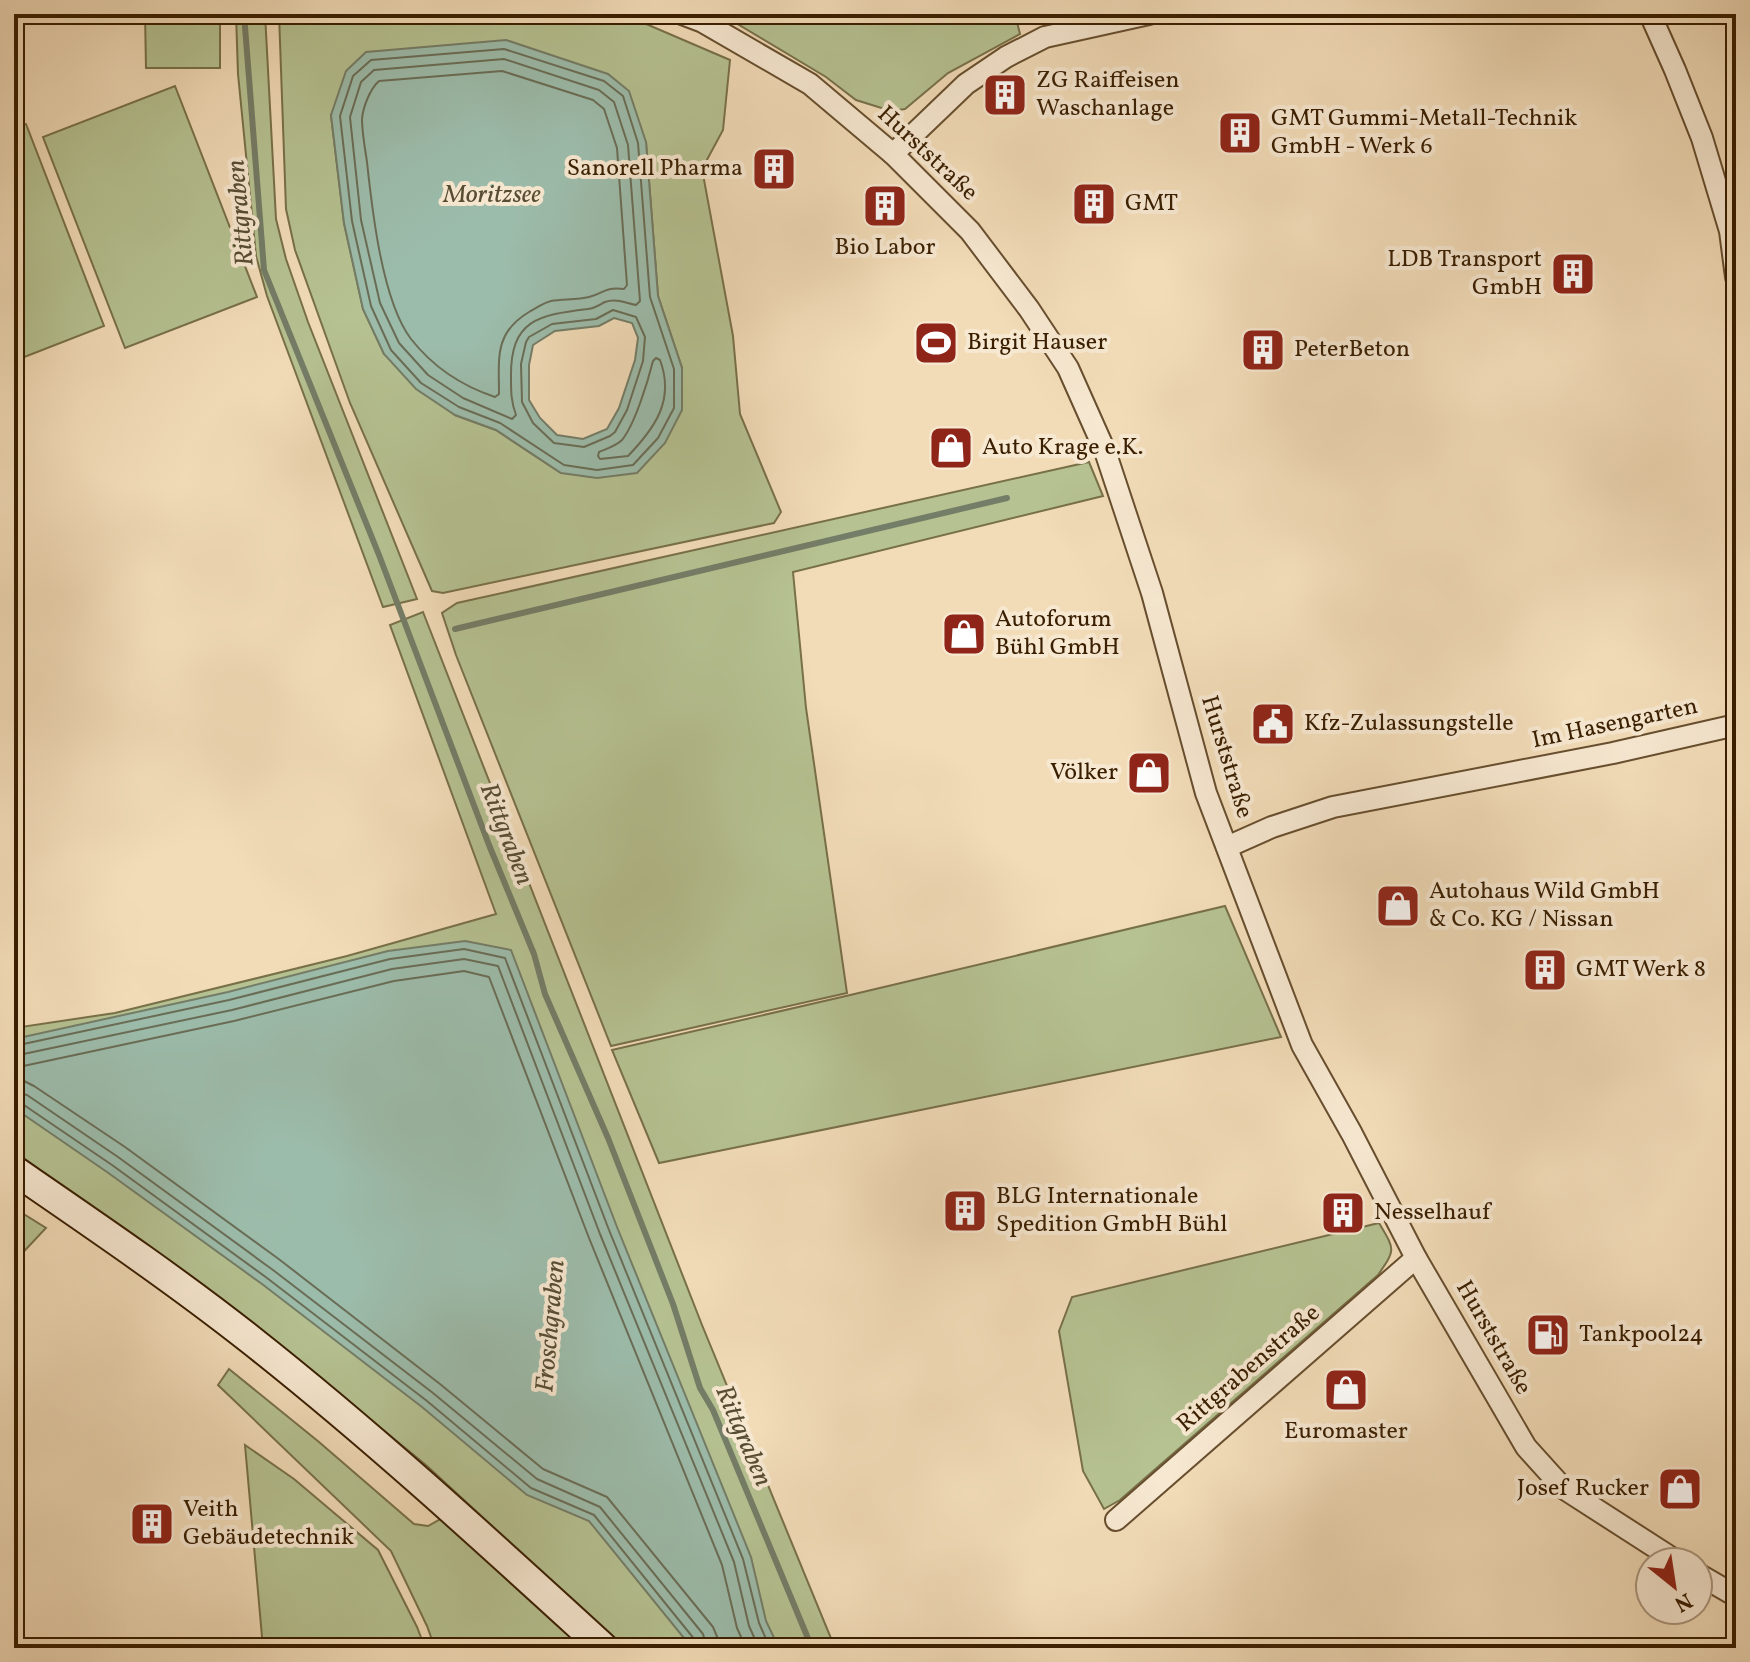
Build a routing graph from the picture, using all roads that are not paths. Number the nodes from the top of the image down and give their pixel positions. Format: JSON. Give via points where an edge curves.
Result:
{"nodes":[{"id":1,"x":682,"y":14,"type":"edge"},
{"id":2,"x":1149,"y":14,"type":"edge"},
{"id":3,"x":1650,"y":14,"type":"edge"},
{"id":4,"x":893,"y":154,"type":"junction"},
{"id":5,"x":1736,"y":277,"type":"edge"},
{"id":6,"x":1736,"y":725,"type":"edge"},
{"id":7,"x":1227,"y":847,"type":"junction"},
{"id":8,"x":14,"y":1170,"type":"edge"},
{"id":9,"x":1416,"y":1258,"type":"junction"},
{"id":10,"x":1116,"y":1520,"type":"dead end"},
{"id":11,"x":1653,"y":1546,"type":"edge"},
{"id":12,"x":1714,"y":1583,"type":"edge"},
{"id":13,"x":1736,"y":1596,"type":"edge"},
{"id":14,"x":604,"y":1648,"type":"edge"}],
"edges":[{"from":1,"to":4,"type":"street","name":"Hurststraße","via":[[810,84]]},
{"from":2,"to":4,"type":"street","via":[[1045,37],[1006,57],[966,84]]},
{"from":3,"to":5,"type":"street","via":[[1702,138],[1730,231]]},
{"from":4,"to":7,"type":"street","name":"Hurststraße","via":[[970,231],[1068,368],[1105,451],[1138,549],[1206,793]]},
{"from":6,"to":7,"type":"street","name":"Im Hasengarten","via":[[1333,807]]},
{"from":7,"to":9,"type":"street","name":"Hurststraße","via":[[1302,1045]]},
{"from":8,"to":14,"type":"main road","via":[[251,1340],[420,1480]]},
{"from":9,"to":10,"type":"street","name":"Rittgrabenstraße"},
{"from":9,"to":11,"type":"street","name":"Hurststraße","via":[[1526,1447],[1563,1488]]},
{"from":12,"to":13,"type":"street"}]}
